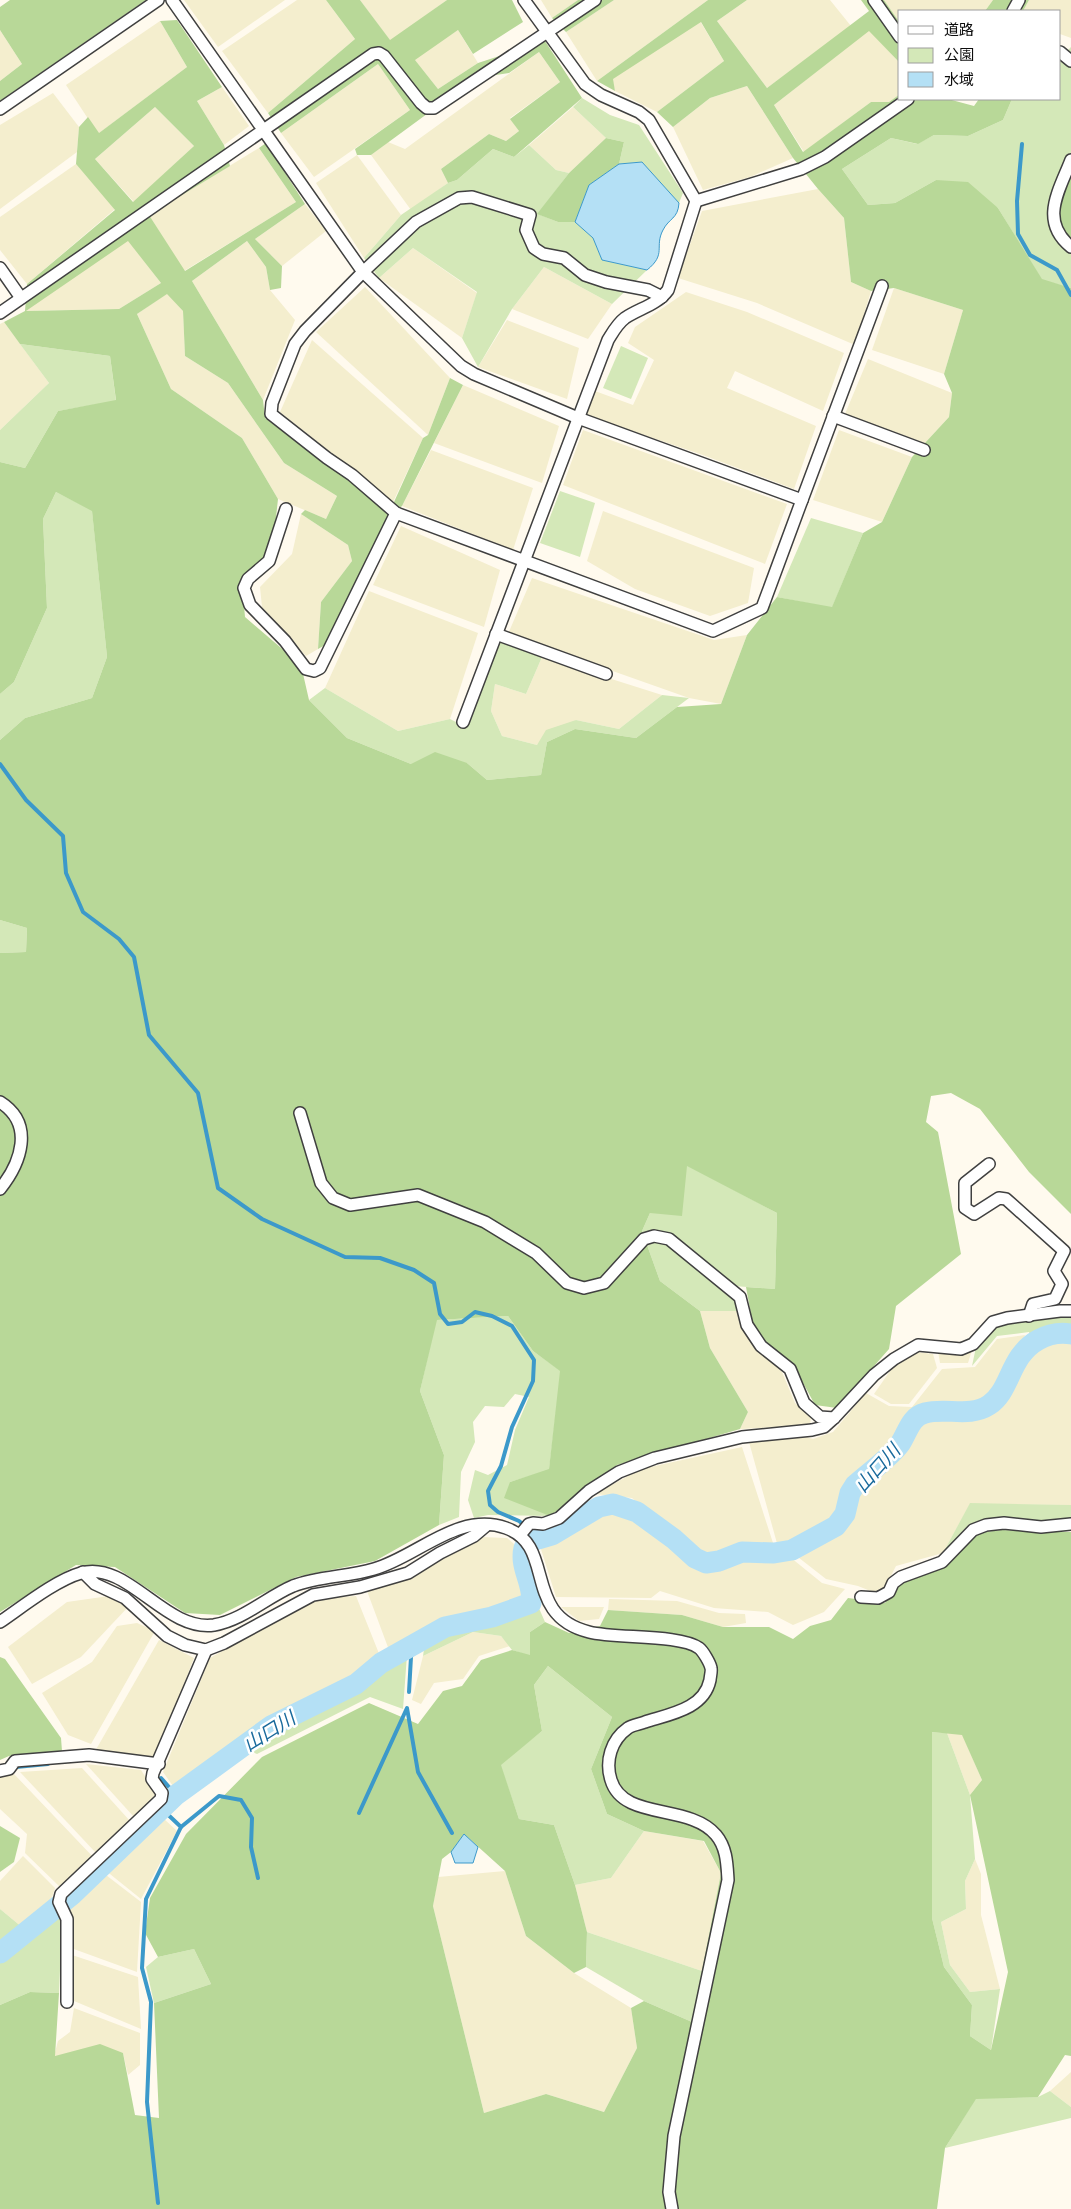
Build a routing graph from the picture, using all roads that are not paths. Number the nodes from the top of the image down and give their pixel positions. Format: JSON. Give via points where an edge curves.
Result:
{"nodes":[{"id":1,"x":158,"y":0,"type":"edge"},
{"id":2,"x":172,"y":0,"type":"edge"},
{"id":3,"x":524,"y":0,"type":"edge"},
{"id":4,"x":594,"y":0,"type":"edge"},
{"id":5,"x":874,"y":0,"type":"edge"},
{"id":6,"x":547,"y":34,"type":"junction"},
{"id":7,"x":898,"y":34,"type":"edge"},
{"id":8,"x":1061,"y":53,"type":"edge"},
{"id":9,"x":1071,"y":61,"type":"edge"},
{"id":10,"x":907,"y":100,"type":"edge"},
{"id":11,"x":0,"y":109,"type":"edge"},
{"id":12,"x":265,"y":130,"type":"junction"},
{"id":13,"x":1071,"y":160,"type":"edge"},
{"id":14,"x":696,"y":201,"type":"junction"},
{"id":15,"x":1071,"y":246,"type":"edge"},
{"id":16,"x":0,"y":268,"type":"edge"},
{"id":17,"x":363,"y":272,"type":"junction"},
{"id":18,"x":882,"y":286,"type":"dead end"},
{"id":19,"x":21,"y":298,"type":"junction"},
{"id":20,"x":662,"y":298,"type":"junction"},
{"id":21,"x":0,"y":313,"type":"edge"},
{"id":22,"x":833,"y":416,"type":"junction"},
{"id":23,"x":578,"y":418,"type":"junction"},
{"id":24,"x":924,"y":450,"type":"dead end"},
{"id":25,"x":802,"y":500,"type":"junction"},
{"id":26,"x":286,"y":509,"type":"dead end"},
{"id":27,"x":396,"y":513,"type":"junction"},
{"id":28,"x":526,"y":561,"type":"junction"},
{"id":29,"x":496,"y":634,"type":"junction"},
{"id":30,"x":606,"y":674,"type":"dead end"},
{"id":31,"x":463,"y":722,"type":"dead end"},
{"id":32,"x":0,"y":1102,"type":"edge"},
{"id":33,"x":300,"y":1114,"type":"dead end"},
{"id":34,"x":989,"y":1164,"type":"dead end"},
{"id":35,"x":0,"y":1189,"type":"edge"},
{"id":36,"x":1071,"y":1311,"type":"edge"},
{"id":37,"x":1029,"y":1316,"type":"junction"},
{"id":38,"x":834,"y":1418,"type":"junction"},
{"id":39,"x":1071,"y":1524,"type":"edge"},
{"id":40,"x":487,"y":1525,"type":"junction"},
{"id":41,"x":524,"y":1530,"type":"junction"},
{"id":42,"x":84,"y":1572,"type":"junction"},
{"id":43,"x":861,"y":1597,"type":"dead end"},
{"id":44,"x":0,"y":1622,"type":"edge"},
{"id":45,"x":206,"y":1650,"type":"junction"},
{"id":46,"x":158,"y":1764,"type":"junction"},
{"id":47,"x":0,"y":1771,"type":"edge"},
{"id":48,"x":67,"y":2002,"type":"dead end"},
{"id":49,"x":672,"y":2209,"type":"edge"}],
"edges":[{"from":1,"to":11,"type":"street"},
{"from":2,"to":12,"type":"street"},
{"from":3,"to":6,"type":"street"},
{"from":4,"to":6,"type":"street"},
{"from":5,"to":7,"type":"street"},
{"from":6,"to":12,"type":"street","via":[[434,108],[421,103],[384,56],[374,54]]},
{"from":6,"to":14,"type":"street","via":[[585,84],[649,120]]},
{"from":8,"to":9,"type":"street"},
{"from":10,"to":14,"type":"street","via":[[809,165]]},
{"from":12,"to":17,"type":"street"},
{"from":12,"to":19,"type":"street"},
{"from":13,"to":15,"type":"street","via":[[1053,207],[1053,222],[1064,241]]},
{"from":14,"to":20,"type":"street","via":[[668,290]]},
{"from":16,"to":19,"type":"street"},
{"from":17,"to":20,"type":"street","via":[[416,222],[459,198],[472,197],[530,215],[526,230],[534,248],[543,254],[564,258],[585,275],[648,290]]},
{"from":17,"to":23,"type":"street","via":[[461,366]]},
{"from":17,"to":27,"type":"street","via":[[295,344],[272,403],[271,414]]},
{"from":18,"to":22,"type":"street"},
{"from":19,"to":21,"type":"street"},
{"from":20,"to":23,"type":"street","via":[[616,327]]},
{"from":22,"to":24,"type":"street"},
{"from":22,"to":25,"type":"street"},
{"from":23,"to":25,"type":"street"},
{"from":23,"to":28,"type":"street"},
{"from":25,"to":28,"type":"street","via":[[762,608],[713,631]]},
{"from":26,"to":27,"type":"street","via":[[269,561],[248,579],[244,588],[250,605],[285,641],[306,669],[314,671],[320,668]]},
{"from":27,"to":28,"type":"street"},
{"from":28,"to":29,"type":"street"},
{"from":29,"to":30,"type":"street"},
{"from":29,"to":31,"type":"street"},
{"from":32,"to":35,"type":"street","via":[[14,1115],[22,1140],[16,1167]]},
{"from":33,"to":38,"type":"street","via":[[321,1183],[332,1198],[350,1205],[418,1195],[485,1222],[536,1253],[567,1283],[584,1288],[604,1283],[644,1239],[654,1236],[669,1239],[740,1297],[747,1325],[761,1346],[790,1369],[804,1403],[820,1417]]},
{"from":34,"to":37,"type":"street","via":[[965,1183],[965,1208],[974,1214],[1000,1198],[1006,1199],[1064,1251],[1054,1271],[1062,1284],[1055,1300],[1033,1304]]},
{"from":36,"to":37,"type":"street"},
{"from":37,"to":38,"type":"street","via":[[993,1322],[973,1344],[961,1349],[918,1345],[874,1375]]},
{"from":38,"to":41,"type":"street","via":[[812,1430],[742,1436],[655,1458],[611,1477],[558,1518],[543,1524],[533,1523]]},
{"from":39,"to":43,"type":"street","via":[[1041,1527],[1004,1523],[986,1525],[973,1530],[942,1562],[901,1577],[889,1592],[878,1598]]},
{"from":40,"to":41,"type":"street"},
{"from":40,"to":42,"type":"street","via":[[448,1533],[378,1569],[293,1586],[226,1622],[210,1626],[192,1624],[175,1616],[117,1578],[99,1572]]},
{"from":40,"to":45,"type":"street","via":[[474,1536],[408,1573],[360,1587],[313,1595]]},
{"from":41,"to":49,"type":"street","via":[[548,1602],[562,1621],[589,1632],[685,1642],[701,1649],[712,1669],[708,1691],[689,1708],[629,1727],[613,1744],[608,1761],[612,1782],[620,1796],[639,1807],[688,1817],[716,1835],[726,1855],[728,1880],[674,2136],[669,2192]]},
{"from":42,"to":44,"type":"street","via":[[67,1578]]},
{"from":42,"to":45,"type":"street","via":[[94,1584],[125,1598],[167,1636],[185,1646]]},
{"from":45,"to":46,"type":"street"},
{"from":46,"to":47,"type":"street","via":[[89,1755],[15,1761],[8,1769]]},
{"from":46,"to":48,"type":"street","via":[[152,1779],[162,1793],[161,1799],[61,1894],[66,1919]]}]}
